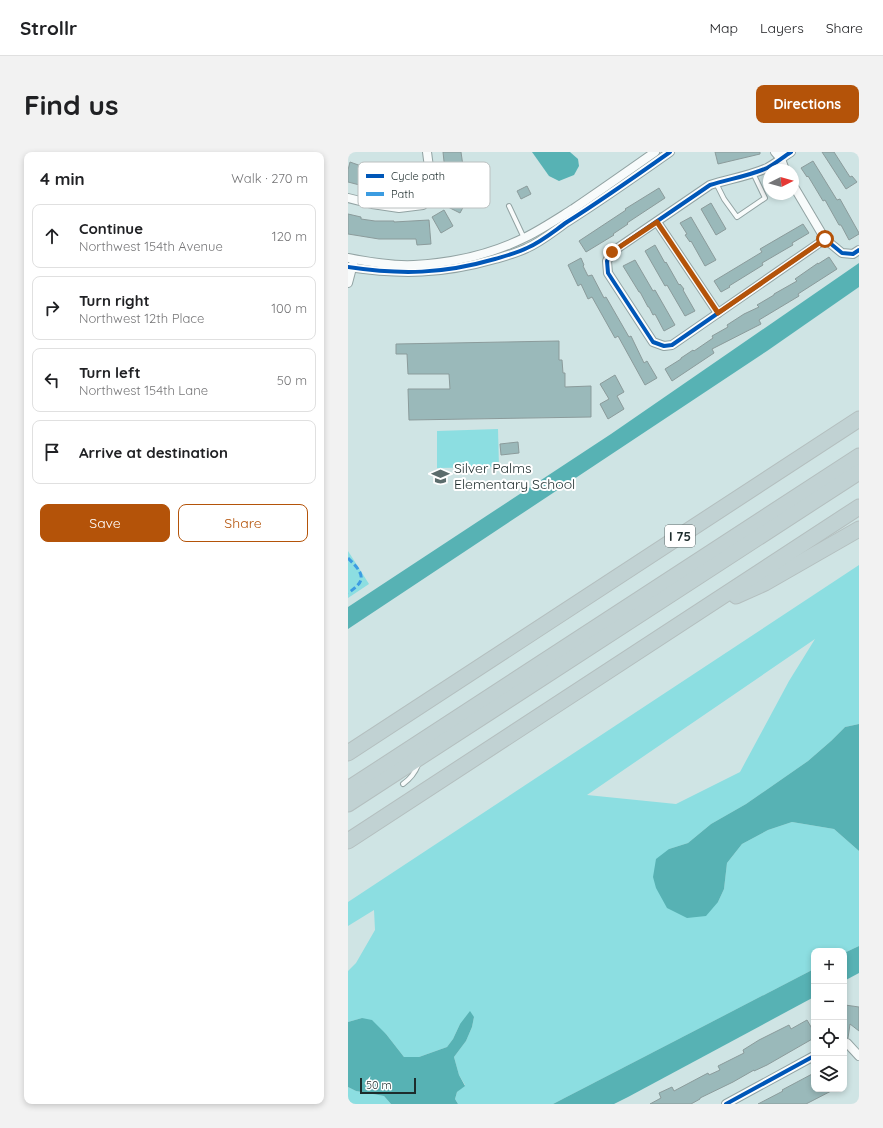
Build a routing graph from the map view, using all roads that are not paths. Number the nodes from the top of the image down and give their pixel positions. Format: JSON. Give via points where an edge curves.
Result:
{"nodes":[{"id":1,"x":428,"y":152,"type":"edge"},
{"id":2,"x":655,"y":152,"type":"edge"},
{"id":3,"x":670,"y":152,"type":"edge"},
{"id":4,"x":775,"y":152,"type":"edge"},
{"id":5,"x":791,"y":152,"type":"edge"},
{"id":6,"x":781,"y":156,"type":"edge"},
{"id":7,"x":429,"y":162,"type":"edge"},
{"id":8,"x":753,"y":173,"type":"junction"},
{"id":9,"x":716,"y":183,"type":"junction"},
{"id":10,"x":799,"y":195,"type":"edge"},
{"id":11,"x":348,"y":198,"type":"edge"},
{"id":12,"x":358,"y":200,"type":"edge"},
{"id":13,"x":509,"y":206,"type":"dead end"},
{"id":14,"x":657,"y":222,"type":"junction"},
{"id":15,"x":524,"y":238,"type":"junction"},
{"id":16,"x":825,"y":239,"type":"junction"},
{"id":17,"x":859,"y":250,"type":"edge"},
{"id":18,"x":350,"y":263,"type":"edge"},
{"id":19,"x":348,"y":283,"type":"edge"},
{"id":20,"x":718,"y":313,"type":"junction"},
{"id":21,"x":857,"y":421,"type":"edge"},
{"id":22,"x":859,"y":448,"type":"edge"},
{"id":23,"x":859,"y":456,"type":"edge"},
{"id":24,"x":859,"y":472,"type":"edge"},
{"id":25,"x":859,"y":507,"type":"edge"},
{"id":26,"x":778,"y":509,"type":"junction"},
{"id":27,"x":859,"y":529,"type":"edge"},
{"id":28,"x":691,"y":617,"type":"junction"},
{"id":29,"x":348,"y":753,"type":"edge"},
{"id":30,"x":421,"y":757,"type":"junction"},
{"id":31,"x":402,"y":784,"type":"dead end"},
{"id":32,"x":348,"y":789,"type":"edge"},
{"id":33,"x":348,"y":804,"type":"edge"},
{"id":34,"x":348,"y":841,"type":"edge"},
{"id":35,"x":847,"y":1045,"type":"edge"},
{"id":36,"x":859,"y":1056,"type":"edge"},
{"id":37,"x":811,"y":1058,"type":"edge"},
{"id":38,"x":726,"y":1104,"type":"edge"}],
"edges":[{"from":1,"to":7,"type":"street"},
{"from":2,"to":15,"type":"street","via":[[542,229]]},
{"from":3,"to":18,"type":"street","via":[[536,243],[514,253],[479,264],[438,271],[380,272]]},
{"from":4,"to":6,"type":"street"},
{"from":5,"to":6,"type":"street"},
{"from":6,"to":8,"type":"street","via":[[768,167]]},
{"from":8,"to":9,"type":"street"},
{"from":8,"to":9,"type":"lane","via":[[765,198],[737,217],[724,200]]},
{"from":9,"to":14,"type":"street"},
{"from":10,"to":16,"type":"street"},
{"from":11,"to":12,"type":"street"},
{"from":13,"to":15,"type":"lane"},
{"from":14,"to":20,"type":"street"},
{"from":14,"to":20,"type":"street","via":[[612,252],[607,261],[608,273],[653,342],[664,346],[672,345]]},
{"from":15,"to":18,"type":"street","via":[[477,255],[447,261],[414,265]]},
{"from":16,"to":17,"type":"street","via":[[842,253],[853,254]]},
{"from":16,"to":20,"type":"street"},
{"from":18,"to":19,"type":"street"},
{"from":21,"to":29,"type":"highway","number":"I 75"},
{"from":22,"to":26,"type":"highway","via":[[788,495]]},
{"from":23,"to":26,"type":"highway"},
{"from":24,"to":30,"type":"highway"},
{"from":25,"to":28,"type":"highway"},
{"from":26,"to":32,"type":"highway"},
{"from":27,"to":28,"type":"highway","via":[[765,583]]},
{"from":28,"to":34,"type":"highway"},
{"from":30,"to":31,"type":"lane","via":[[409,780]]},
{"from":30,"to":33,"type":"highway"},
{"from":35,"to":36,"type":"street"},
{"from":37,"to":38,"type":"street"}]}
